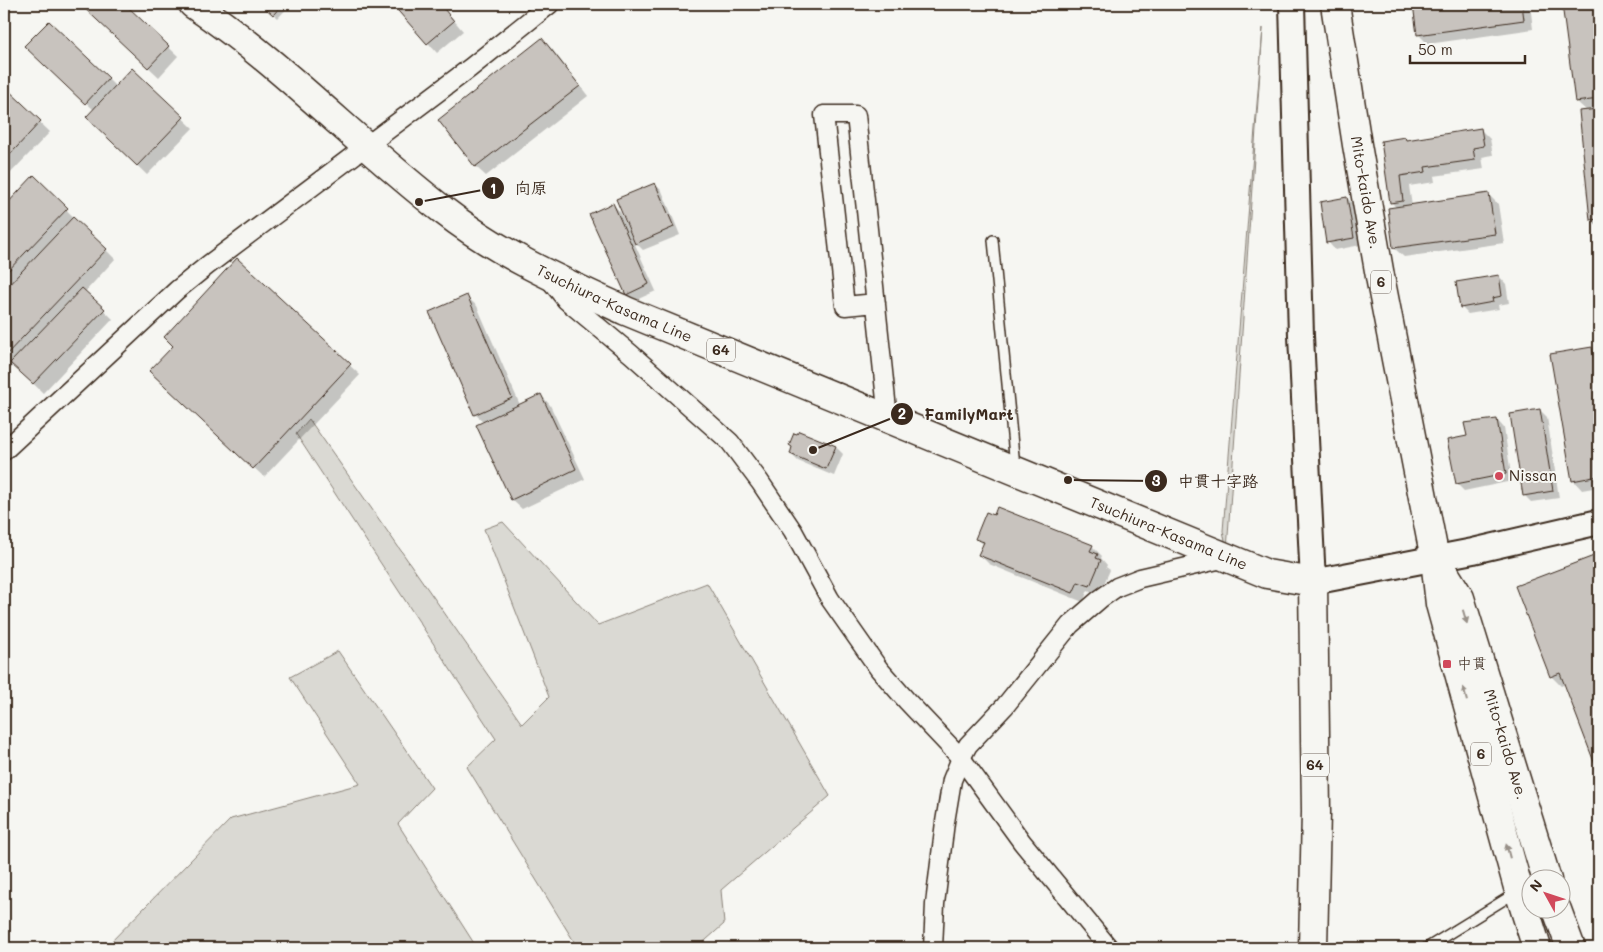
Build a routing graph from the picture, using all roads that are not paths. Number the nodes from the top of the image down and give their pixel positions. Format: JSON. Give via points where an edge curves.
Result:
{"nodes":[{"id":1,"x":193,"y":4,"type":"edge"},
{"id":2,"x":550,"y":4,"type":"edge"},
{"id":3,"x":1292,"y":4,"type":"edge"},
{"id":4,"x":1336,"y":4,"type":"edge"},
{"id":5,"x":366,"y":147,"type":"junction"},
{"id":6,"x":993,"y":240,"type":"dead end"},
{"id":7,"x":544,"y":272,"type":"junction"},
{"id":8,"x":876,"y":303,"type":"junction"},
{"id":9,"x":888,"y":419,"type":"junction"},
{"id":10,"x":4,"y":451,"type":"edge"},
{"id":11,"x":1015,"y":471,"type":"junction"},
{"id":12,"x":1599,"y":522,"type":"edge"},
{"id":13,"x":1227,"y":558,"type":"junction"},
{"id":14,"x":1435,"y":559,"type":"junction"},
{"id":15,"x":1313,"y":582,"type":"junction"},
{"id":16,"x":961,"y":758,"type":"junction"},
{"id":17,"x":1544,"y":870,"type":"edge"},
{"id":18,"x":1518,"y":891,"type":"junction"},
{"id":19,"x":1561,"y":920,"type":"edge"},
{"id":20,"x":933,"y":948,"type":"edge"},
{"id":21,"x":1109,"y":948,"type":"edge"},
{"id":22,"x":1314,"y":948,"type":"edge"},
{"id":23,"x":1426,"y":948,"type":"edge"},
{"id":24,"x":1537,"y":948,"type":"edge"},
{"id":25,"x":1571,"y":948,"type":"edge"}],
"edges":[{"from":1,"to":5,"type":"main road","name":"Tsuchiura-Kasama Line","number":"64","via":[[263,56]]},
{"from":2,"to":5,"type":"street"},
{"from":3,"to":15,"type":"street","via":[[1301,336]]},
{"from":4,"to":14,"type":"main road","name":"Mito-kaido Ave.","number":"6","via":[[1374,243]]},
{"from":5,"to":7,"type":"main road","name":"Tsuchiura-Kasama Line","number":"64","via":[[468,229]]},
{"from":5,"to":10,"type":"street","via":[[177,290]]},
{"from":6,"to":11,"type":"lane"},
{"from":7,"to":9,"type":"main road","name":"Tsuchiura-Kasama Line","number":"64","via":[[626,310]]},
{"from":7,"to":16,"type":"street","via":[[566,300],[730,442],[793,531],[830,599],[858,641],[907,701]]},
{"from":8,"to":8,"type":"street","via":[[856,115],[824,115],[845,306]]},
{"from":8,"to":9,"type":"street"},
{"from":9,"to":11,"type":"main road","name":"Tsuchiura-Kasama Line","number":"64"},
{"from":11,"to":13,"type":"main road","name":"Tsuchiura-Kasama Line","number":"64"},
{"from":12,"to":14,"type":"street"},
{"from":13,"to":15,"type":"main road","name":"Tsuchiura-Kasama Line","number":"64","via":[[1267,574]]},
{"from":13,"to":16,"type":"street","via":[[1140,578],[1117,587],[1100,599],[1070,626],[1005,706],[968,745]]},
{"from":14,"to":15,"type":"street"},
{"from":14,"to":17,"type":"main road","name":"Mito-kaido Ave.","number":"6","one_way":true,"via":[[1460,598]]},
{"from":18,"to":14,"type":"main road","name":"Mito-kaido Ave.","number":"6","one_way":true,"via":[[1440,604]]},
{"from":15,"to":22,"type":"main road","number":"64"},
{"from":16,"to":20,"type":"street","via":[[952,780],[945,822]]},
{"from":16,"to":21,"type":"street","via":[[1022,842]]},
{"from":18,"to":23,"type":"lane"},
{"from":18,"to":24,"type":"main road","name":"Mito-kaido Ave.","number":"6"},
{"from":19,"to":25,"type":"main road"}]}
